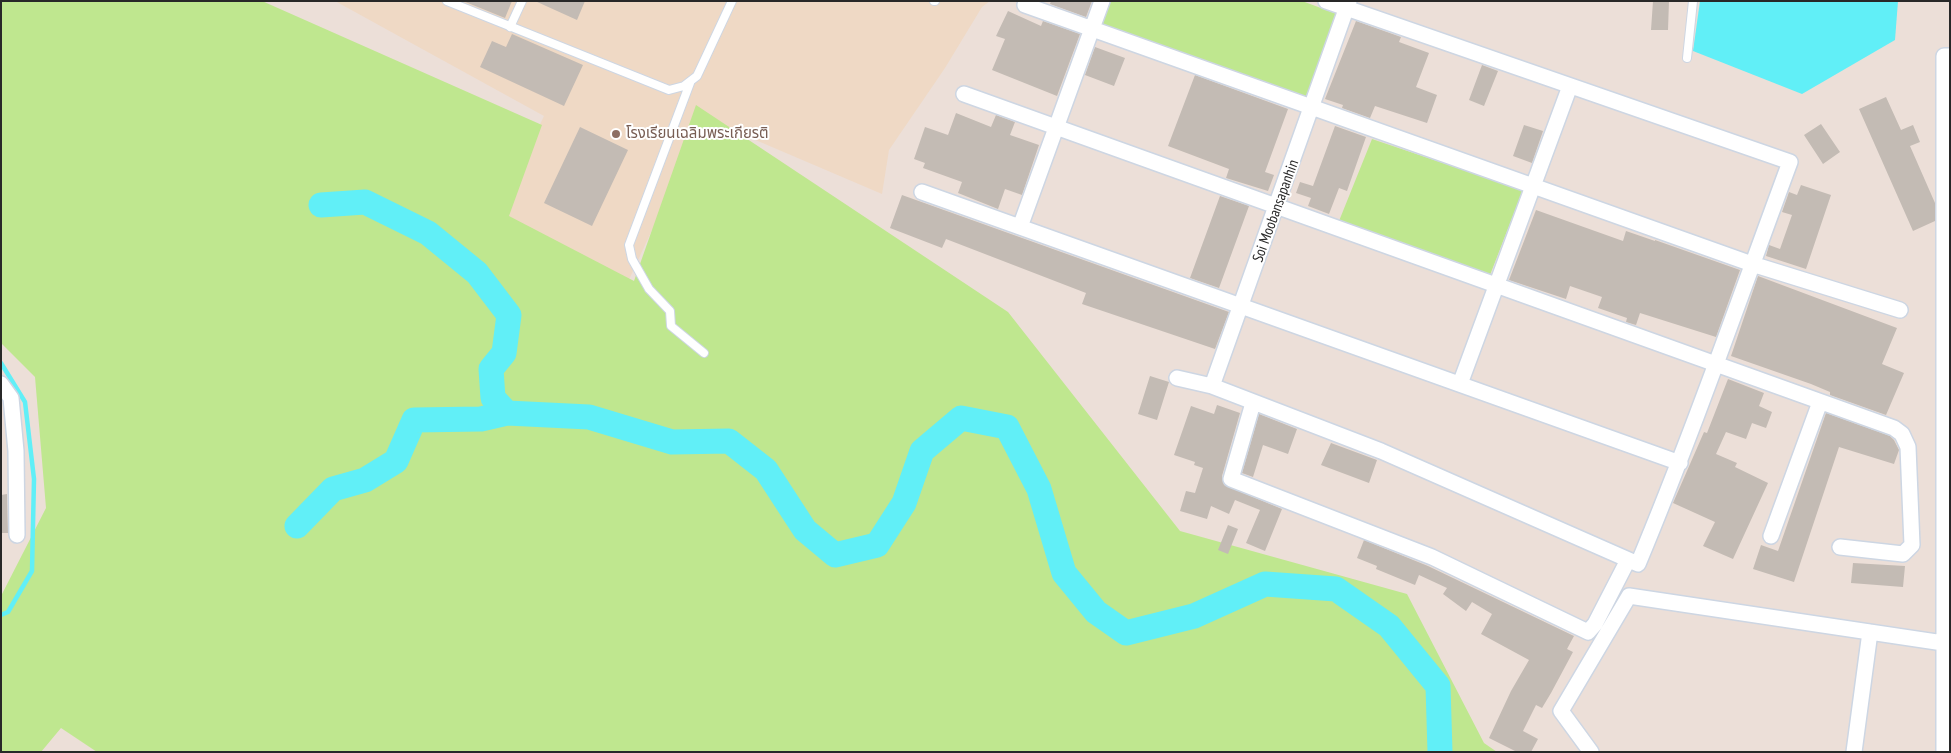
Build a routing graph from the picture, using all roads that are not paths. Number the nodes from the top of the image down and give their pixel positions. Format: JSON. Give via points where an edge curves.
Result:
{"nodes":[{"id":1,"x":447,"y":1,"type":"edge"},
{"id":2,"x":522,"y":1,"type":"edge"},
{"id":3,"x":732,"y":1,"type":"edge"},
{"id":4,"x":1102,"y":1,"type":"edge"},
{"id":5,"x":1326,"y":1,"type":"edge"},
{"id":6,"x":1693,"y":1,"type":"edge"},
{"id":7,"x":1025,"y":5,"type":"dead end"},
{"id":8,"x":1348,"y":5,"type":"edge"},
{"id":9,"x":510,"y":27,"type":"junction"},
{"id":10,"x":1092,"y":29,"type":"junction"},
{"id":11,"x":1950,"y":56,"type":"edge"},
{"id":12,"x":1687,"y":58,"type":"dead end"},
{"id":13,"x":691,"y":81,"type":"junction"},
{"id":14,"x":1570,"y":86,"type":"junction"},
{"id":15,"x":964,"y":94,"type":"dead end"},
{"id":16,"x":1312,"y":107,"type":"junction"},
{"id":17,"x":1057,"y":127,"type":"junction"},
{"id":18,"x":1532,"y":186,"type":"junction"},
{"id":19,"x":922,"y":192,"type":"dead end"},
{"id":20,"x":1278,"y":206,"type":"junction"},
{"id":21,"x":1020,"y":227,"type":"junction"},
{"id":22,"x":1752,"y":264,"type":"junction"},
{"id":23,"x":1497,"y":285,"type":"junction"},
{"id":24,"x":1242,"y":305,"type":"junction"},
{"id":25,"x":1900,"y":310,"type":"dead end"},
{"id":26,"x":704,"y":353,"type":"dead end"},
{"id":27,"x":1714,"y":363,"type":"junction"},
{"id":28,"x":1177,"y":378,"type":"dead end"},
{"id":29,"x":1,"y":384,"type":"edge"},
{"id":30,"x":1460,"y":384,"type":"junction"},
{"id":31,"x":1212,"y":386,"type":"junction"},
{"id":32,"x":1820,"y":402,"type":"junction"},
{"id":33,"x":1253,"y":403,"type":"junction"},
{"id":34,"x":8,"y":452,"type":"edge"},
{"id":35,"x":1680,"y":463,"type":"junction"},
{"id":36,"x":17,"y":535,"type":"dead end"},
{"id":37,"x":1771,"y":536,"type":"dead end"},
{"id":38,"x":1840,"y":547,"type":"dead end"},
{"id":39,"x":1628,"y":560,"type":"junction"},
{"id":40,"x":1870,"y":632,"type":"junction"},
{"id":41,"x":1946,"y":644,"type":"edge"},
{"id":42,"x":1591,"y":752,"type":"edge"},
{"id":43,"x":1854,"y":752,"type":"edge"},
{"id":44,"x":1944,"y":752,"type":"edge"}],
"edges":[{"from":1,"to":9,"type":"lane"},
{"from":2,"to":9,"type":"lane"},
{"from":3,"to":13,"type":"lane","via":[[697,76]]},
{"from":4,"to":10,"type":"street"},
{"from":5,"to":8,"type":"street"},
{"from":6,"to":12,"type":"lane"},
{"from":7,"to":10,"type":"street"},
{"from":8,"to":14,"type":"street"},
{"from":8,"to":16,"type":"street","name":"Soi Moobansapanhin"},
{"from":9,"to":13,"type":"lane","via":[[669,90]]},
{"from":10,"to":16,"type":"street"},
{"from":10,"to":17,"type":"street"},
{"from":11,"to":41,"type":"street","via":[[1944,56]]},
{"from":13,"to":26,"type":"lane","via":[[629,245],[632,259],[649,289],[670,311],[672,326]]},
{"from":14,"to":18,"type":"street"},
{"from":14,"to":22,"type":"street","via":[[1790,162]]},
{"from":15,"to":17,"type":"street"},
{"from":16,"to":18,"type":"street"},
{"from":16,"to":20,"type":"street","name":"Soi Moobansapanhin"},
{"from":17,"to":20,"type":"street"},
{"from":17,"to":21,"type":"street"},
{"from":18,"to":22,"type":"street"},
{"from":18,"to":23,"type":"street"},
{"from":19,"to":21,"type":"street"},
{"from":20,"to":23,"type":"street"},
{"from":20,"to":24,"type":"street","name":"Soi Moobansapanhin"},
{"from":21,"to":24,"type":"street"},
{"from":22,"to":25,"type":"street"},
{"from":22,"to":27,"type":"street"},
{"from":23,"to":27,"type":"street"},
{"from":23,"to":30,"type":"street"},
{"from":24,"to":30,"type":"street"},
{"from":24,"to":31,"type":"street","name":"Soi Moobansapanhin"},
{"from":27,"to":32,"type":"street"},
{"from":27,"to":35,"type":"street"},
{"from":28,"to":31,"type":"street"},
{"from":29,"to":34,"type":"street","via":[[11,398]]},
{"from":30,"to":35,"type":"street"},
{"from":31,"to":33,"type":"street"},
{"from":32,"to":37,"type":"street"},
{"from":32,"to":38,"type":"street","via":[[1894,428],[1902,434],[1908,447],[1910,548],[1903,554]]},
{"from":33,"to":39,"type":"street","via":[[1381,451]]},
{"from":33,"to":39,"type":"street","via":[[1231,479],[1432,557],[1588,632]]},
{"from":34,"to":36,"type":"street"},
{"from":35,"to":39,"type":"street","via":[[1638,564]]},
{"from":40,"to":41,"type":"street"},
{"from":40,"to":42,"type":"street","via":[[1629,596],[1561,711]]},
{"from":40,"to":43,"type":"street"},
{"from":41,"to":44,"type":"street"}]}
